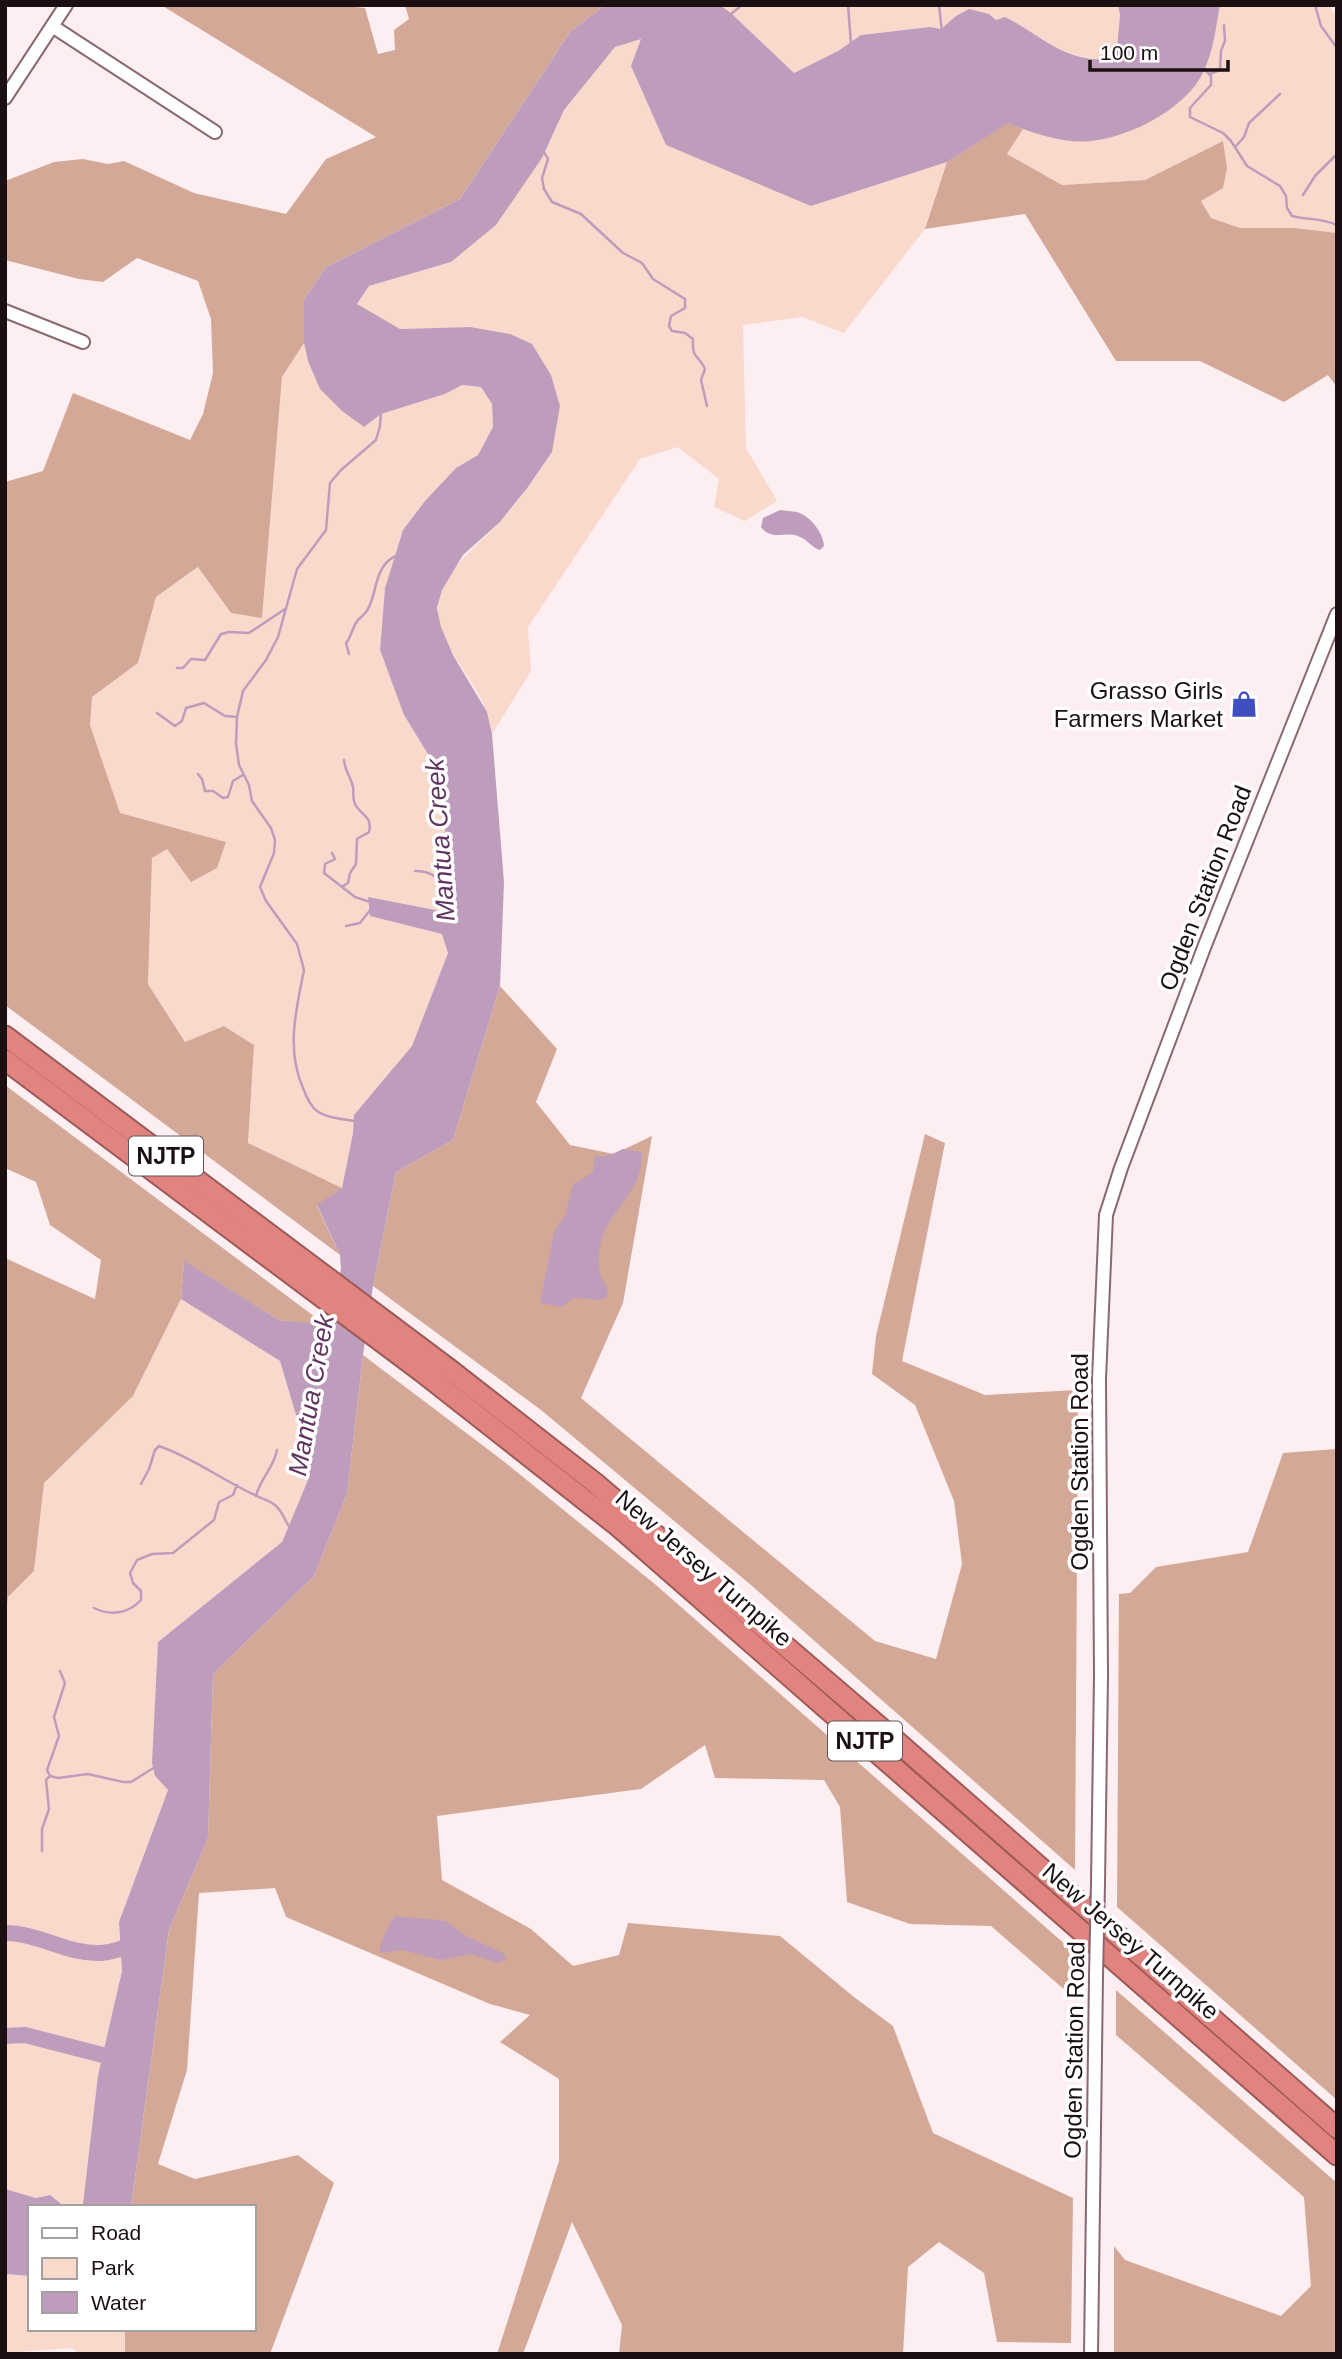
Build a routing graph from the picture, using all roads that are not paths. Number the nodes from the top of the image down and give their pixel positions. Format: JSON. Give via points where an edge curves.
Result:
{"nodes":[{"id":1,"x":65,"y":5,"type":"edge"},
{"id":2,"x":52,"y":26,"type":"junction"},
{"id":3,"x":5,"y":98,"type":"edge"},
{"id":4,"x":215,"y":132,"type":"dead end"},
{"id":5,"x":5,"y":312,"type":"edge"},
{"id":6,"x":83,"y":342,"type":"dead end"},
{"id":7,"x":1337,"y":614,"type":"edge"},
{"id":8,"x":5,"y":1036,"type":"edge"},
{"id":9,"x":5,"y":1060,"type":"edge"},
{"id":10,"x":385,"y":1333,"type":"junction"},
{"id":11,"x":1337,"y":2128,"type":"edge"},
{"id":12,"x":1337,"y":2155,"type":"edge"},
{"id":13,"x":1091,"y":2354,"type":"edge"}],
"edges":[{"from":1,"to":2,"type":"street"},
{"from":2,"to":3,"type":"street"},
{"from":2,"to":4,"type":"street"},
{"from":5,"to":6,"type":"street"},
{"from":7,"to":13,"type":"street","name":"Ogden Station Road","bridge":true,"via":[[1205,945],[1106,1215],[1099,1379],[1101,1687]]},
{"from":8,"to":10,"type":"highway","name":"New Jersey Turnpike","number":"NJTP","via":[[326,1277]]},
{"from":9,"to":10,"type":"highway","name":"New Jersey Turnpike","number":"NJTP","via":[[322,1297]]},
{"from":10,"to":11,"type":"highway","name":"New Jersey Turnpike","number":"NJTP","via":[[564,1458],[670,1545]]},
{"from":10,"to":12,"type":"highway","name":"New Jersey Turnpike","number":"NJTP","via":[[707,1602]]}]}
